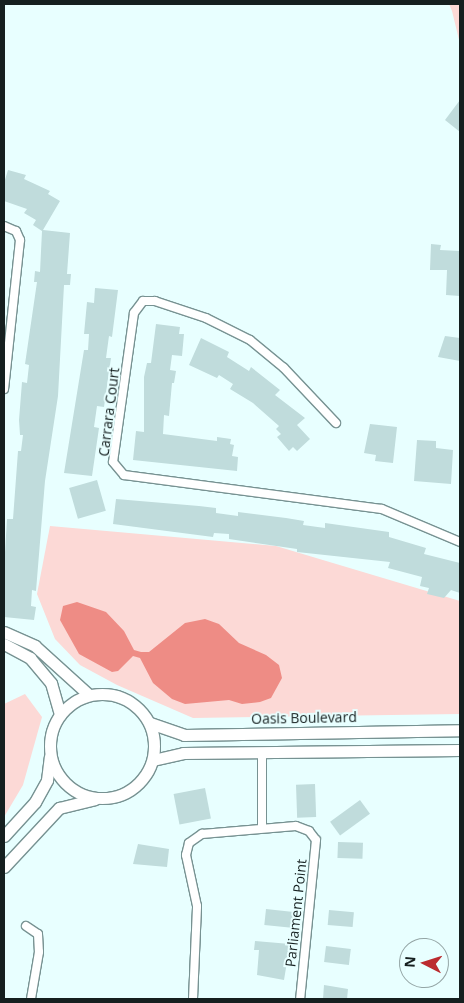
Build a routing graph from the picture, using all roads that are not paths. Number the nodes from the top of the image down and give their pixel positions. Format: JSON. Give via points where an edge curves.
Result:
{"nodes":[{"id":1,"x":4,"y":226,"type":"edge"},
{"id":2,"x":4,"y":389,"type":"edge"},
{"id":3,"x":336,"y":423,"type":"dead end"},
{"id":4,"x":460,"y":542,"type":"edge"},
{"id":5,"x":4,"y":632,"type":"edge"},
{"id":6,"x":4,"y":644,"type":"edge"},
{"id":7,"x":89,"y":695,"type":"junction"},
{"id":8,"x":60,"y":715,"type":"junction"},
{"id":9,"x":150,"y":723,"type":"junction"},
{"id":10,"x":460,"y":730,"type":"edge"},
{"id":11,"x":460,"y":750,"type":"edge"},
{"id":12,"x":50,"y":751,"type":"junction"},
{"id":13,"x":262,"y":752,"type":"junction"},
{"id":14,"x":153,"y":760,"type":"junction"},
{"id":15,"x":98,"y":798,"type":"junction"},
{"id":16,"x":262,"y":827,"type":"junction"},
{"id":17,"x":4,"y":836,"type":"edge"},
{"id":18,"x":4,"y":867,"type":"edge"},
{"id":19,"x":26,"y":926,"type":"dead end"},
{"id":20,"x":31,"y":999,"type":"edge"},
{"id":21,"x":193,"y":999,"type":"edge"},
{"id":22,"x":300,"y":999,"type":"edge"}],
"edges":[{"from":1,"to":2,"type":"street","via":[[16,231],[20,240]]},
{"from":3,"to":4,"type":"street","name":"Carrara Court","via":[[284,368],[250,340],[206,318],[155,301],[143,301],[134,313],[113,462],[124,475],[382,509]]},
{"from":5,"to":7,"type":"main road","via":[[35,646]]},
{"from":6,"to":8,"type":"main road","via":[[30,658],[51,683]]},
{"from":7,"to":8,"type":"main road","name":"Oasis Boulevard","via":[[72,703]]},
{"from":7,"to":9,"type":"main road","name":"Oasis Boulevard","via":[[107,693],[124,698],[139,708]]},
{"from":8,"to":12,"type":"main road","via":[[51,738]]},
{"from":9,"to":10,"type":"main road","name":"Oasis Boulevard","via":[[184,735]]},
{"from":9,"to":14,"type":"main road","via":[[154,735]]},
{"from":11,"to":13,"type":"main road"},
{"from":12,"to":15,"type":"main road","via":[[55,768],[66,783],[80,793]]},
{"from":12,"to":17,"type":"main road","via":[[47,780],[36,802]]},
{"from":13,"to":14,"type":"main road","via":[[183,753]]},
{"from":13,"to":16,"type":"street"},
{"from":14,"to":15,"type":"main road","via":[[145,776],[132,789],[116,796]]},
{"from":15,"to":18,"type":"main road","via":[[59,808]]},
{"from":16,"to":21,"type":"street","via":[[202,834],[189,843],[186,855],[197,906]]},
{"from":16,"to":22,"type":"street","name":"Parliament Point","via":[[296,826],[309,831],[316,840]]},
{"from":19,"to":20,"type":"street","via":[[38,934],[39,952]]}]}
